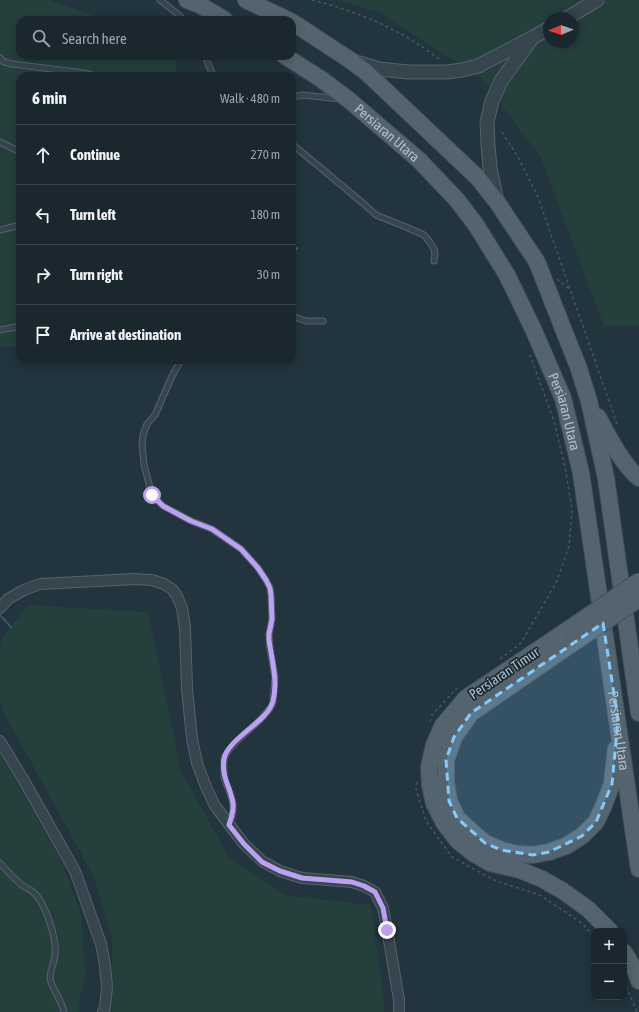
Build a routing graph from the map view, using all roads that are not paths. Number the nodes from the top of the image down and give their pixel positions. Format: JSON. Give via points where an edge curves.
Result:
{"nodes":[{"id":1,"x":160,"y":0,"type":"edge"},
{"id":2,"x":187,"y":0,"type":"edge"},
{"id":3,"x":246,"y":0,"type":"edge"},
{"id":4,"x":597,"y":0,"type":"edge"},
{"id":5,"x":576,"y":12,"type":"edge"},
{"id":6,"x":180,"y":16,"type":"edge"},
{"id":7,"x":218,"y":16,"type":"edge"},
{"id":8,"x":280,"y":16,"type":"edge"},
{"id":9,"x":296,"y":25,"type":"edge"},
{"id":10,"x":543,"y":32,"type":"edge"},
{"id":11,"x":532,"y":38,"type":"junction"},
{"id":12,"x":0,"y":58,"type":"edge"},
{"id":13,"x":207,"y":60,"type":"edge"},
{"id":14,"x":291,"y":60,"type":"edge"},
{"id":15,"x":350,"y":60,"type":"junction"},
{"id":16,"x":76,"y":72,"type":"edge"},
{"id":17,"x":212,"y":72,"type":"edge"},
{"id":18,"x":296,"y":96,"type":"edge"},
{"id":19,"x":349,"y":100,"type":"junction"},
{"id":20,"x":0,"y":142,"type":"edge"},
{"id":21,"x":296,"y":147,"type":"edge"},
{"id":22,"x":16,"y":150,"type":"edge"},
{"id":23,"x":497,"y":202,"type":"junction"},
{"id":24,"x":16,"y":226,"type":"edge"},
{"id":25,"x":0,"y":230,"type":"edge"},
{"id":26,"x":434,"y":261,"type":"dead end"},
{"id":27,"x":296,"y":317,"type":"edge"},
{"id":28,"x":323,"y":321,"type":"dead end"},
{"id":29,"x":16,"y":327,"type":"edge"},
{"id":30,"x":0,"y":330,"type":"edge"},
{"id":31,"x":179,"y":364,"type":"edge"},
{"id":32,"x":589,"y":402,"type":"junction"},
{"id":33,"x":639,"y":478,"type":"edge"},
{"id":34,"x":639,"y":581,"type":"edge"},
{"id":35,"x":639,"y":599,"type":"edge"},
{"id":36,"x":0,"y":608,"type":"edge"},
{"id":37,"x":639,"y":713,"type":"edge"},
{"id":38,"x":618,"y":720,"type":"junction"},
{"id":39,"x":0,"y":741,"type":"edge"},
{"id":40,"x":442,"y":802,"type":"junction"},
{"id":41,"x":229,"y":825,"type":"junction"},
{"id":42,"x":0,"y":863,"type":"edge"},
{"id":43,"x":639,"y":869,"type":"edge"},
{"id":44,"x":607,"y":928,"type":"edge"},
{"id":45,"x":627,"y":957,"type":"edge"},
{"id":46,"x":639,"y":980,"type":"edge"},
{"id":47,"x":64,"y":1012,"type":"edge"},
{"id":48,"x":103,"y":1012,"type":"edge"},
{"id":49,"x":399,"y":1012,"type":"edge"}],
"edges":[{"from":1,"to":6,"type":"lane"},
{"from":2,"to":7,"type":"main road"},
{"from":3,"to":8,"type":"main road"},
{"from":4,"to":5,"type":"street"},
{"from":9,"to":15,"type":"main road","name":"Persiaran Utara"},
{"from":10,"to":11,"type":"street"},
{"from":11,"to":15,"type":"street","via":[[478,66],[447,72],[392,71]]},
{"from":11,"to":23,"type":"street","via":[[501,81],[492,101],[487,122],[490,168]]},
{"from":12,"to":16,"type":"lane","via":[[12,64]]},
{"from":13,"to":17,"type":"lane"},
{"from":14,"to":19,"type":"main road","name":"Persiaran Utara"},
{"from":15,"to":23,"type":"main road","name":"Persiaran Utara","via":[[366,72],[478,178]]},
{"from":18,"to":19,"type":"lane"},
{"from":19,"to":38,"type":"main road","name":"Persiaran Utara","via":[[419,160],[457,200],[476,225],[507,275],[563,398],[581,473]]},
{"from":20,"to":22,"type":"lane"},
{"from":21,"to":26,"type":"lane","via":[[376,215],[424,235],[434,249]]},
{"from":23,"to":32,"type":"main road","name":"Persiaran Utara","via":[[537,262],[570,345]]},
{"from":24,"to":25,"type":"lane"},
{"from":27,"to":28,"type":"lane","via":[[306,321]]},
{"from":29,"to":30,"type":"lane"},
{"from":31,"to":41,"type":"lane","via":[[143,435],[144,465],[152,495],[163,506],[212,529],[241,549],[266,580],[271,595],[272,619],[269,634],[276,678],[273,702],[271,708],[237,741],[224,758],[224,778],[233,804]]},
{"from":32,"to":33,"type":"main road","via":[[617,452]]},
{"from":32,"to":37,"type":"main road","name":"Persiaran Utara","via":[[606,478]]},
{"from":34,"to":40,"type":"main road","name":"Persiaran Timur","bridge":true,"via":[[466,698],[442,725],[434,746],[429,768],[430,785]]},
{"from":35,"to":40,"type":"main road","name":"Persiaran Timur","bridge":true,"via":[[471,713],[454,738],[446,760],[446,782]]},
{"from":36,"to":41,"type":"street","via":[[8,599],[40,584],[135,579],[152,580],[172,589],[182,608],[185,628],[187,695],[197,763],[214,806]]},
{"from":38,"to":40,"type":"main road","via":[[612,784],[604,805],[596,822],[582,836],[566,846],[533,855],[501,850],[485,843],[471,832]]},
{"from":38,"to":43,"type":"main road","name":"Persiaran Utara"},
{"from":39,"to":48,"type":"street","via":[[75,871],[101,944],[107,987]]},
{"from":40,"to":44,"type":"main road","via":[[444,823],[458,841],[473,853],[490,863],[520,870],[542,879],[588,909]]},
{"from":41,"to":49,"type":"street","via":[[262,862],[280,871],[302,878],[352,882],[375,892],[383,908],[386,922]]},
{"from":42,"to":47,"type":"lane","via":[[13,877],[33,891],[43,907],[53,933],[56,952],[50,978]]},
{"from":45,"to":46,"type":"main road"}]}
